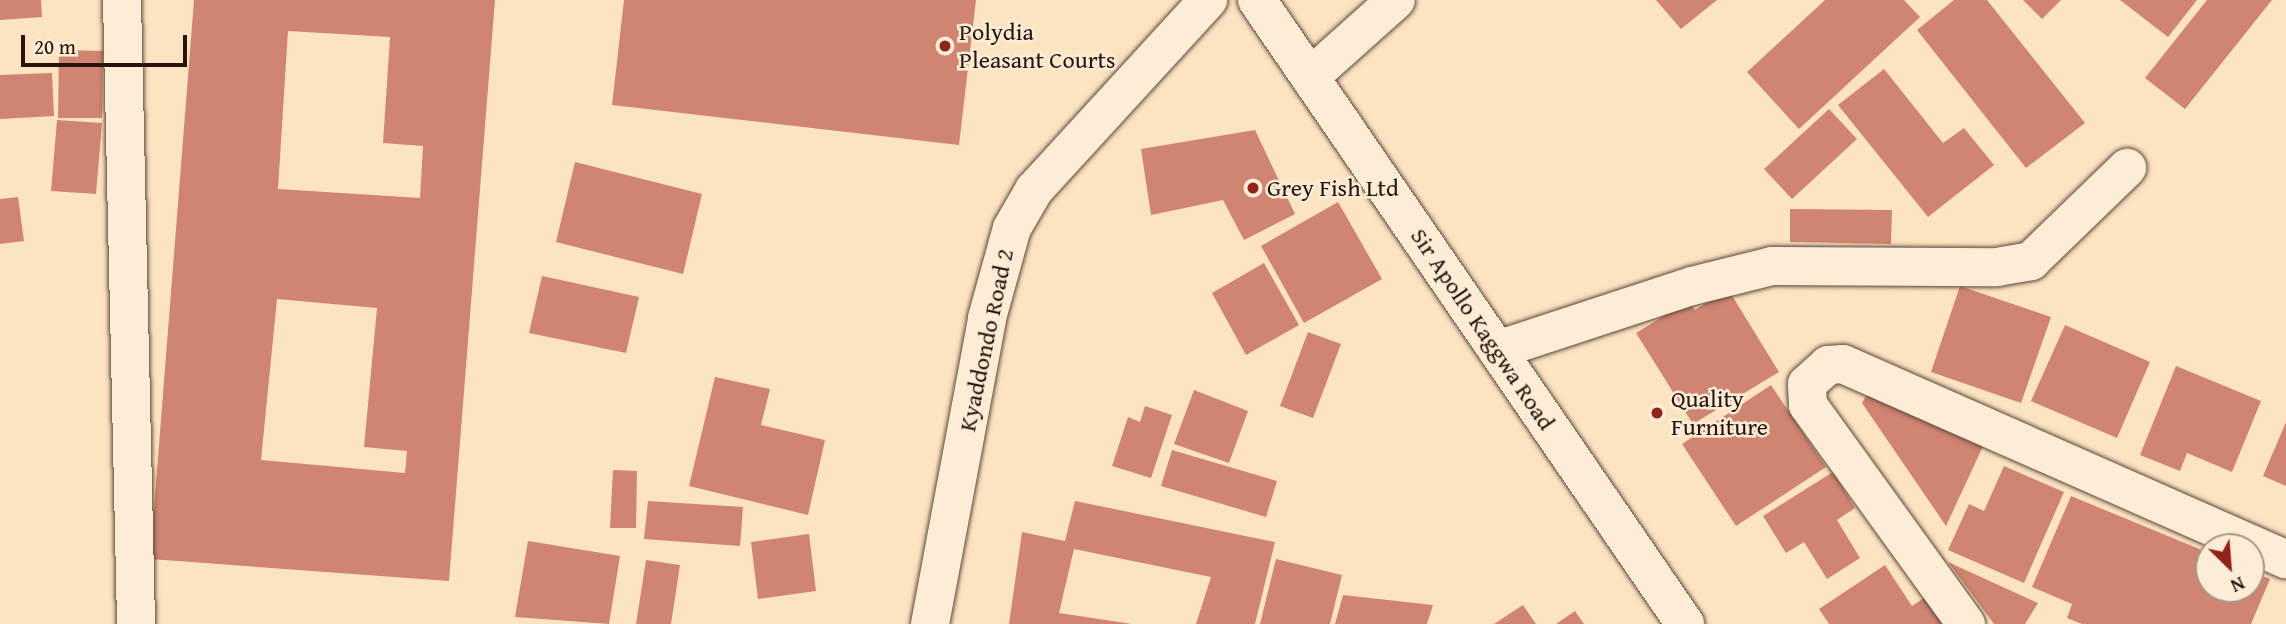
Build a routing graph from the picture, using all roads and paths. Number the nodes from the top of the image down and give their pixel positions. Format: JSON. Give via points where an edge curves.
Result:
{"nodes":[{"id":1,"x":122,"y":0,"type":"edge"},
{"id":2,"x":1208,"y":0,"type":"edge"},
{"id":3,"x":1257,"y":0,"type":"edge"},
{"id":4,"x":1396,"y":0,"type":"edge"},
{"id":5,"x":1310,"y":77,"type":"junction"},
{"id":6,"x":2127,"y":168,"type":"dead end"},
{"id":7,"x":1497,"y":350,"type":"junction"},
{"id":8,"x":2286,"y":559,"type":"edge"},
{"id":9,"x":136,"y":624,"type":"edge"},
{"id":10,"x":930,"y":624,"type":"edge"},
{"id":11,"x":1685,"y":624,"type":"edge"},
{"id":12,"x":1966,"y":624,"type":"edge"}],
"edges":[{"from":1,"to":9,"type":"street"},
{"from":2,"to":10,"type":"street","name":"Kyaddondo Road 2","via":[[1034,190],[1012,228],[990,306]]},
{"from":3,"to":5,"type":"street","name":"Sir Apollo Kaggwa Road"},
{"from":4,"to":5,"type":"street"},
{"from":5,"to":7,"type":"street","name":"Sir Apollo Kaggwa Road"},
{"from":6,"to":7,"type":"street","via":[[2031,261],[1997,267],[1772,266],[1692,286]]},
{"from":7,"to":11,"type":"street","name":"Sir Apollo Kaggwa Road"},
{"from":8,"to":12,"type":"street","via":[[1843,364],[1828,365],[1807,384],[1808,405]]}]}
